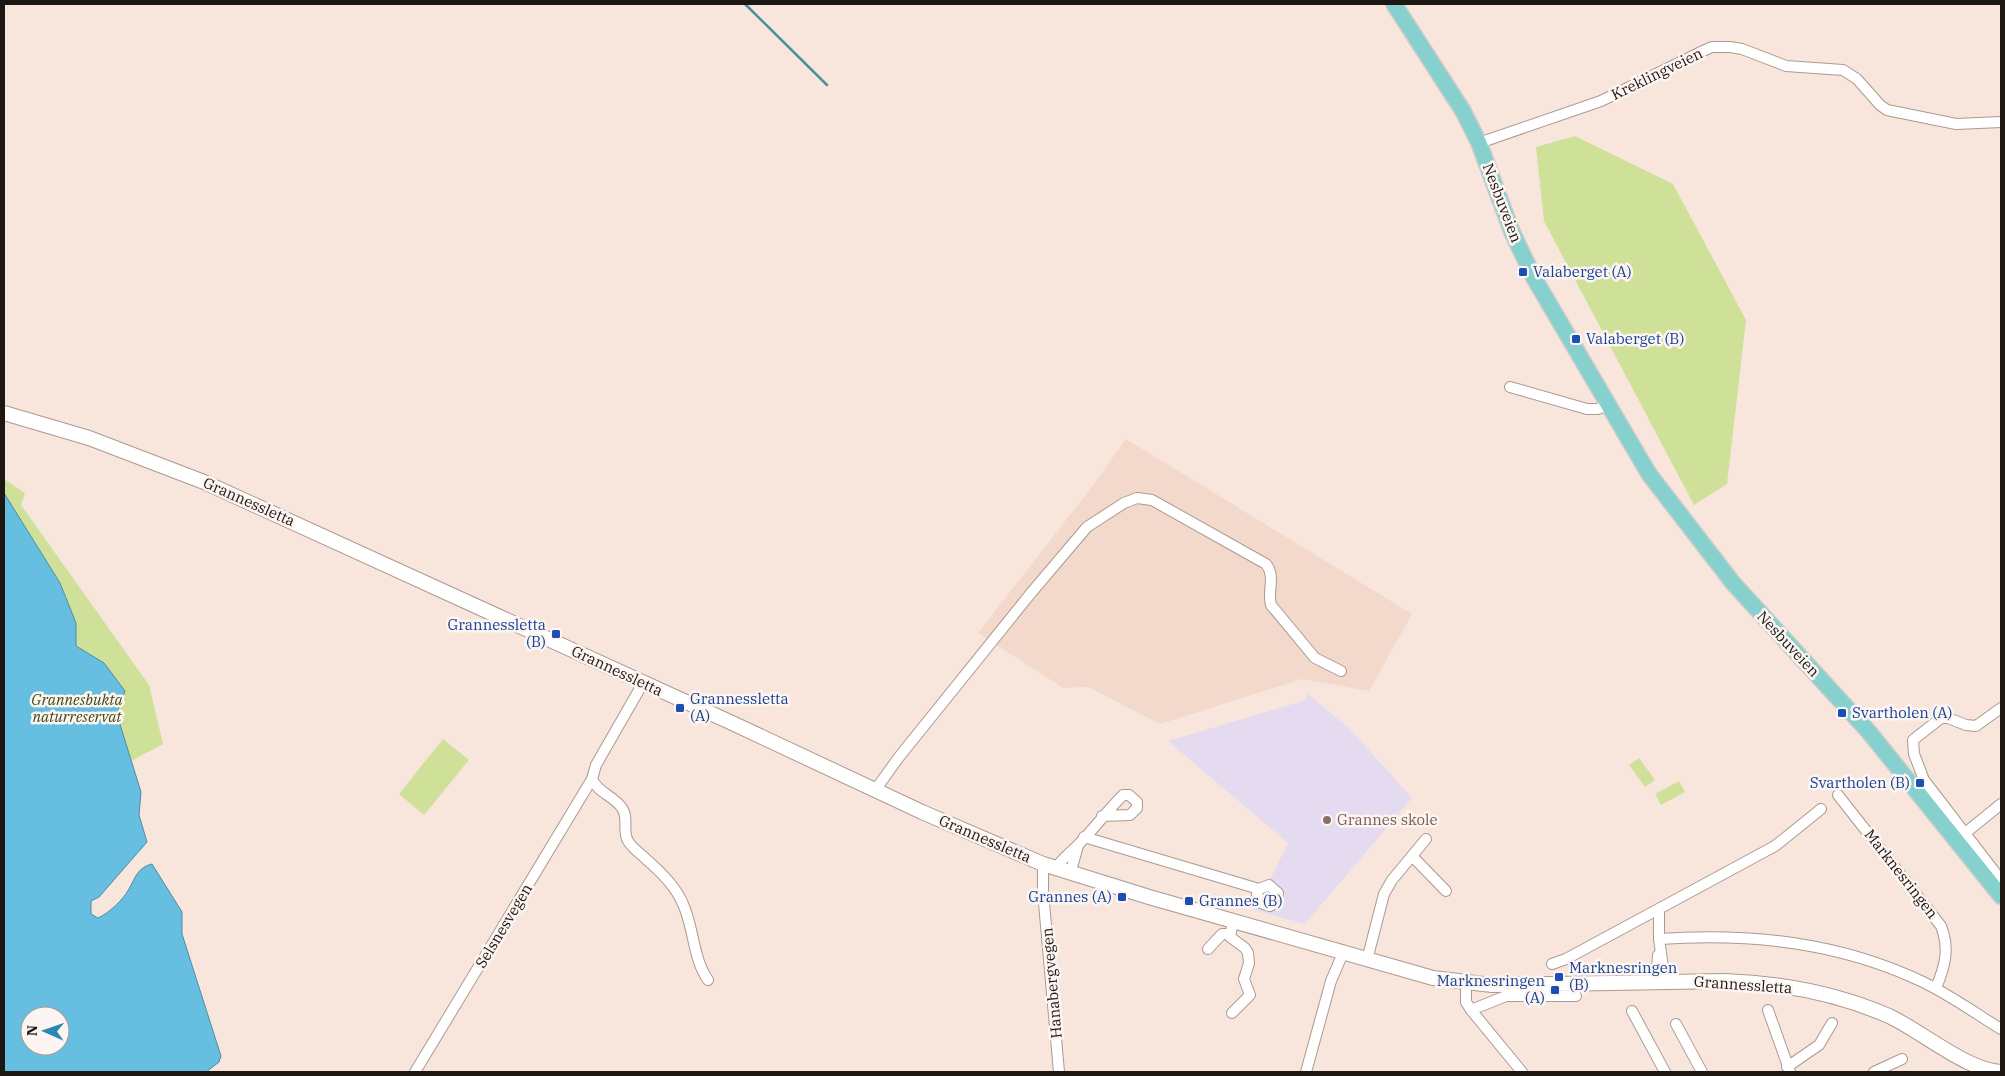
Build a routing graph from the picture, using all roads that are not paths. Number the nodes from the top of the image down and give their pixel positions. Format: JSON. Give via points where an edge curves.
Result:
{"nodes":[{"id":1,"x":1394,"y":4,"type":"edge"},
{"id":2,"x":2001,"y":122,"type":"edge"},
{"id":3,"x":1479,"y":143,"type":"junction"},
{"id":4,"x":1510,"y":387,"type":"dead end"},
{"id":5,"x":1607,"y":405,"type":"junction"},
{"id":6,"x":4,"y":413,"type":"edge"},
{"id":7,"x":1341,"y":671,"type":"dead end"},
{"id":8,"x":643,"y":683,"type":"junction"},
{"id":9,"x":2001,"y":708,"type":"edge"},
{"id":10,"x":592,"y":779,"type":"junction"},
{"id":11,"x":876,"y":789,"type":"junction"},
{"id":12,"x":1838,"y":796,"type":"dead end"},
{"id":13,"x":2001,"y":804,"type":"edge"},
{"id":14,"x":1821,"y":809,"type":"dead end"},
{"id":15,"x":1102,"y":816,"type":"dead end"},
{"id":16,"x":1964,"y":834,"type":"junction"},
{"id":17,"x":1426,"y":838,"type":"dead end"},
{"id":18,"x":1081,"y":841,"type":"junction"},
{"id":19,"x":1412,"y":856,"type":"junction"},
{"id":20,"x":1049,"y":867,"type":"junction"},
{"id":21,"x":1070,"y":874,"type":"junction"},
{"id":22,"x":1981,"y":874,"type":"junction"},
{"id":23,"x":2001,"y":880,"type":"edge"},
{"id":24,"x":1259,"y":889,"type":"dead end"},
{"id":25,"x":1446,"y":891,"type":"dead end"},
{"id":26,"x":2001,"y":896,"type":"edge"},
{"id":27,"x":2001,"y":908,"type":"edge"},
{"id":28,"x":1659,"y":910,"type":"junction"},
{"id":29,"x":1231,"y":927,"type":"junction"},
{"id":30,"x":1659,"y":939,"type":"junction"},
{"id":31,"x":1208,"y":949,"type":"dead end"},
{"id":32,"x":1343,"y":953,"type":"junction"},
{"id":33,"x":1366,"y":960,"type":"junction"},
{"id":34,"x":1552,"y":964,"type":"dead end"},
{"id":35,"x":708,"y":980,"type":"dead end"},
{"id":36,"x":1661,"y":981,"type":"junction"},
{"id":37,"x":1466,"y":983,"type":"junction"},
{"id":38,"x":1936,"y":988,"type":"junction"},
{"id":39,"x":1576,"y":996,"type":"dead end"},
{"id":40,"x":1470,"y":1010,"type":"junction"},
{"id":41,"x":1768,"y":1010,"type":"dead end"},
{"id":42,"x":1632,"y":1011,"type":"dead end"},
{"id":43,"x":1232,"y":1013,"type":"dead end"},
{"id":44,"x":1832,"y":1023,"type":"dead end"},
{"id":45,"x":1676,"y":1024,"type":"dead end"},
{"id":46,"x":2001,"y":1029,"type":"edge"},
{"id":47,"x":1902,"y":1059,"type":"dead end"},
{"id":48,"x":1789,"y":1069,"type":"edge"},
{"id":49,"x":415,"y":1072,"type":"edge"},
{"id":50,"x":1060,"y":1072,"type":"edge"},
{"id":51,"x":1306,"y":1072,"type":"edge"},
{"id":52,"x":1522,"y":1072,"type":"edge"},
{"id":53,"x":1665,"y":1072,"type":"edge"},
{"id":54,"x":1702,"y":1072,"type":"edge"},
{"id":55,"x":1874,"y":1072,"type":"edge"},
{"id":56,"x":2001,"y":1072,"type":"edge"}],
"edges":[{"from":1,"to":3,"type":"main road","name":"Nesbuveien","via":[[1452,91]]},
{"from":2,"to":3,"type":"street","name":"Kreklingveien","via":[[1956,124],[1887,110],[1857,79],[1843,70],[1786,66],[1742,49],[1720,46],[1703,51],[1601,101]]},
{"from":3,"to":5,"type":"main road","name":"Nesbuveien","via":[[1512,232],[1534,278]]},
{"from":4,"to":5,"type":"street","via":[[1587,409]]},
{"from":5,"to":22,"type":"main road","name":"Nesbuveien","via":[[1649,474],[1713,559],[1869,732]]},
{"from":6,"to":8,"type":"main road","name":"Grannessletta","via":[[89,438],[204,482]]},
{"from":7,"to":11,"type":"street","via":[[1315,658],[1271,605],[1272,574],[1266,564],[1168,508],[1152,500],[1137,498],[1098,518],[1074,542]]},
{"from":8,"to":10,"type":"street","name":"Selsnesvegen","via":[[596,764]]},
{"from":8,"to":11,"type":"main road","name":"Grannessletta"},
{"from":9,"to":16,"type":"street","via":[[1976,726],[1941,718],[1913,740],[1914,754],[1924,780]]},
{"from":10,"to":35,"type":"street","via":[[622,808],[630,844],[678,894]]},
{"from":10,"to":49,"type":"street","name":"Selsnesvegen"},
{"from":11,"to":20,"type":"main road","name":"Grannessletta"},
{"from":12,"to":38,"type":"street","name":"Marknesringen","via":[[1941,926],[1947,958]]},
{"from":13,"to":16,"type":"street"},
{"from":14,"to":28,"type":"street","via":[[1775,846]]},
{"from":15,"to":18,"type":"street"},
{"from":16,"to":23,"type":"street"},
{"from":17,"to":19,"type":"street"},
{"from":18,"to":20,"type":"street"},
{"from":18,"to":21,"type":"street"},
{"from":18,"to":24,"type":"street"},
{"from":19,"to":25,"type":"street"},
{"from":19,"to":33,"type":"street","via":[[1384,894]]},
{"from":20,"to":21,"type":"main road","name":"Grannessletta"},
{"from":20,"to":50,"type":"street","name":"Hanabergvegen","via":[[1043,892]]},
{"from":21,"to":29,"type":"main road","name":"Grannessletta"},
{"from":22,"to":26,"type":"main road"},
{"from":22,"to":27,"type":"main road"},
{"from":28,"to":30,"type":"street"},
{"from":28,"to":34,"type":"street"},
{"from":29,"to":31,"type":"street"},
{"from":29,"to":32,"type":"main road","name":"Grannessletta"},
{"from":29,"to":43,"type":"street","name":"Grannessletta","via":[[1232,941],[1245,948],[1250,958],[1244,979],[1250,995]]},
{"from":30,"to":36,"type":"street"},
{"from":30,"to":38,"type":"street","via":[[1730,936],[1804,944],[1868,960]]},
{"from":32,"to":33,"type":"main road","name":"Grannessletta"},
{"from":32,"to":51,"type":"street","via":[[1331,981]]},
{"from":33,"to":37,"type":"main road","name":"Grannessletta","via":[[1433,978]]},
{"from":36,"to":37,"type":"main road","name":"Grannessletta"},
{"from":36,"to":56,"type":"main road","name":"Grannessletta","via":[[1762,983],[1818,992],[1888,1016],[1976,1065]]},
{"from":37,"to":40,"type":"street","via":[[1466,1002]]},
{"from":38,"to":46,"type":"street"},
{"from":39,"to":40,"type":"street","via":[[1506,996]]},
{"from":40,"to":52,"type":"street"},
{"from":41,"to":48,"type":"street"},
{"from":42,"to":53,"type":"street"},
{"from":44,"to":48,"type":"street","via":[[1819,1045]]},
{"from":45,"to":54,"type":"street"},
{"from":47,"to":55,"type":"street"}]}
